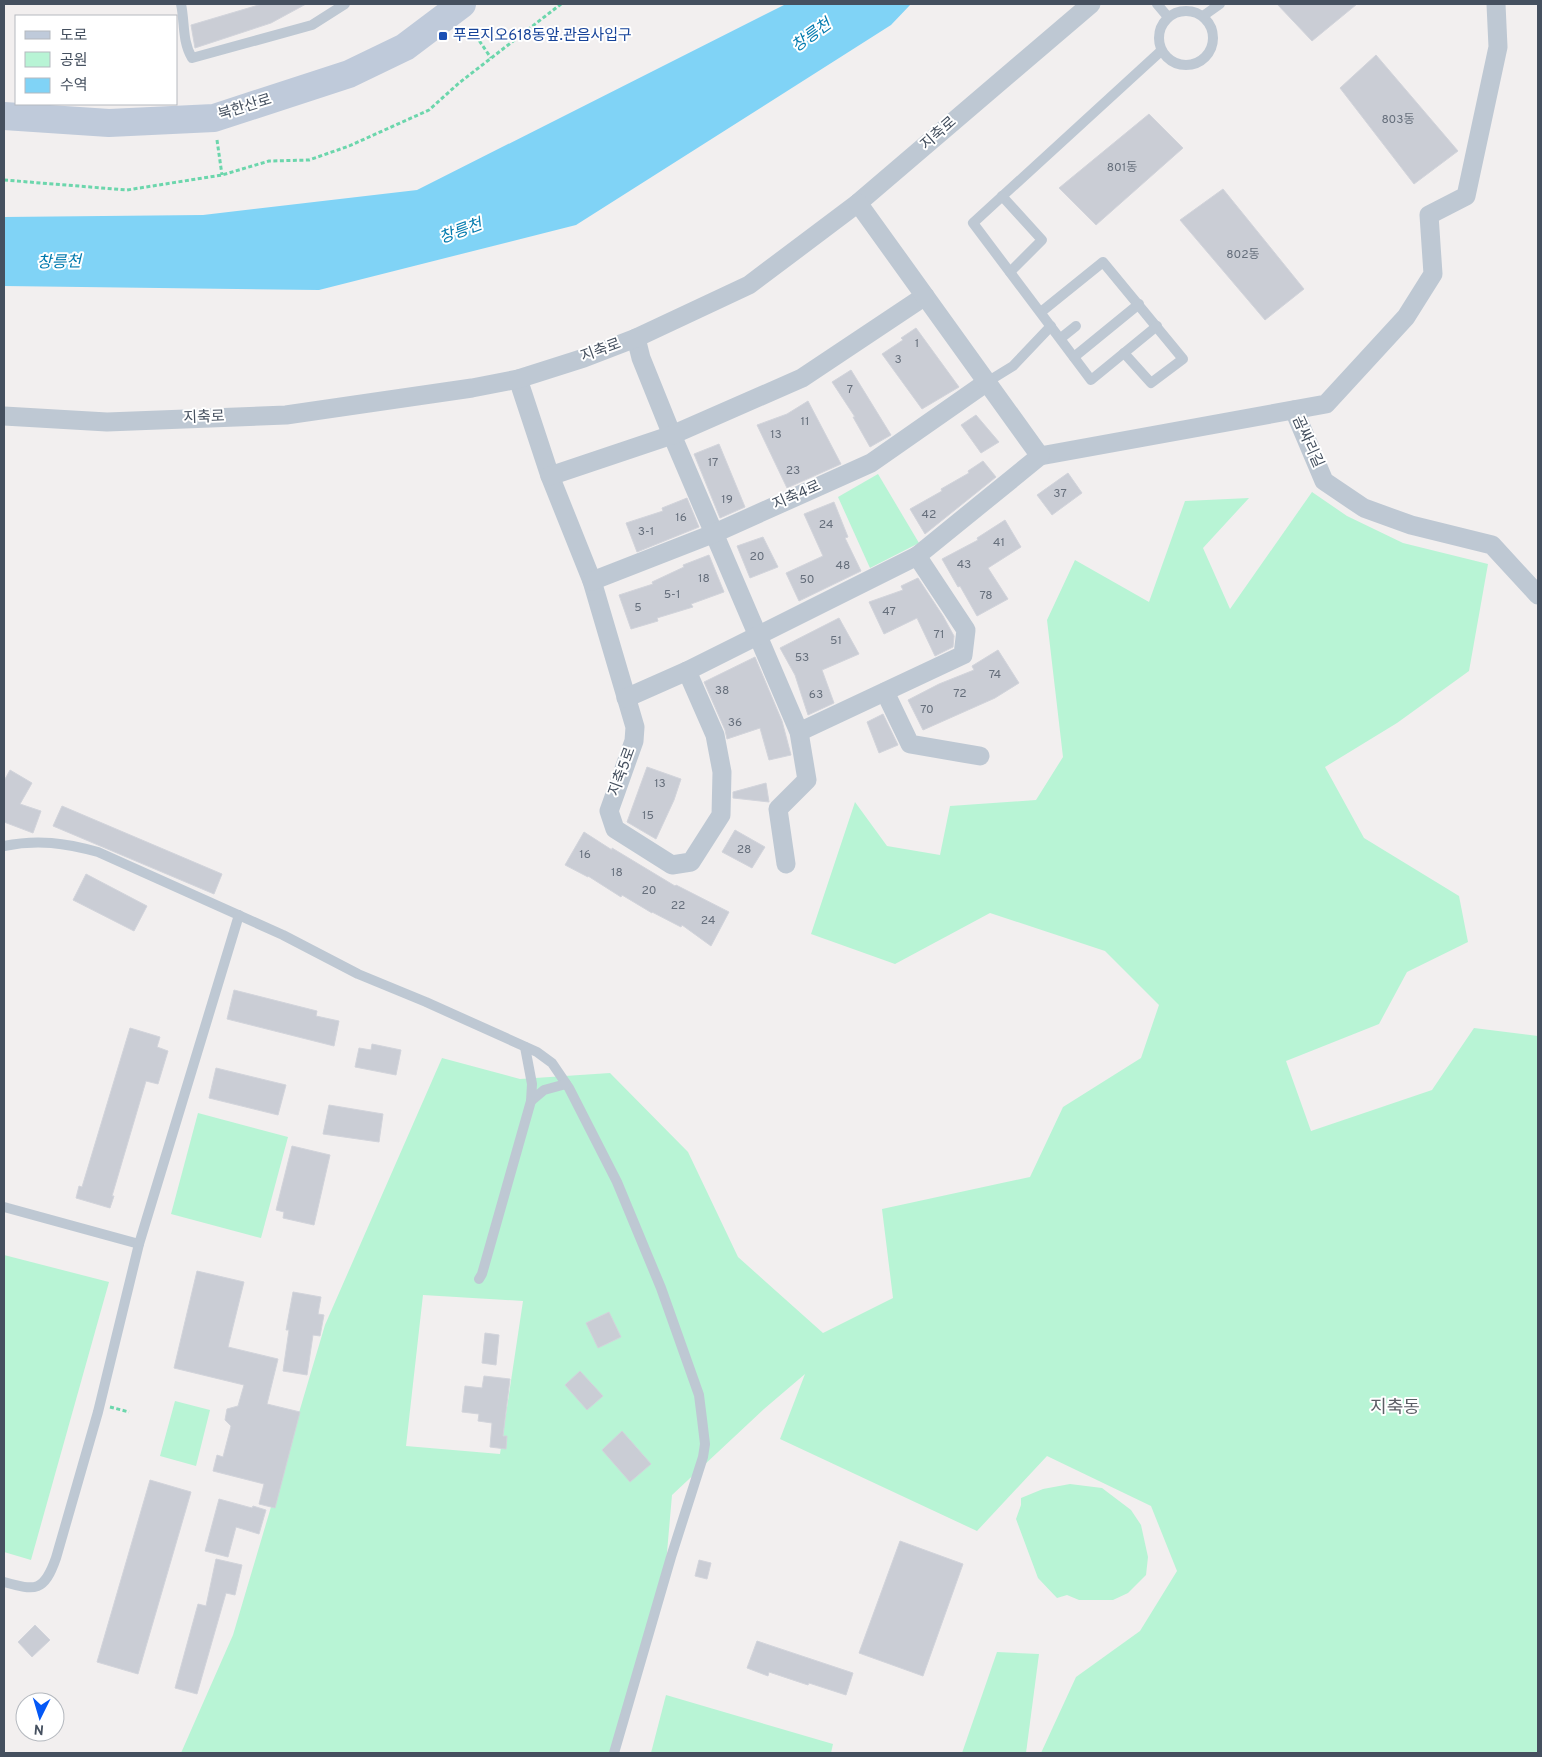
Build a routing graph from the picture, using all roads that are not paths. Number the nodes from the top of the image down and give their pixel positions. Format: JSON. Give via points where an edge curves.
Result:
{"nodes":[{"id":1,"x":181,"y":4,"type":"edge"},
{"id":2,"x":345,"y":4,"type":"edge"},
{"id":3,"x":462,"y":4,"type":"edge"},
{"id":4,"x":1091,"y":4,"type":"edge"},
{"id":5,"x":1157,"y":4,"type":"edge"},
{"id":6,"x":1220,"y":4,"type":"edge"},
{"id":7,"x":1496,"y":4,"type":"edge"},
{"id":8,"x":1203,"y":16,"type":"junction"},
{"id":9,"x":1168,"y":17,"type":"junction"},
{"id":10,"x":1161,"y":51,"type":"junction"},
{"id":11,"x":4,"y":116,"type":"edge"},
{"id":12,"x":1002,"y":196,"type":"junction"},
{"id":13,"x":858,"y":203,"type":"junction"},
{"id":14,"x":1010,"y":272,"type":"junction"},
{"id":15,"x":925,"y":296,"type":"junction"},
{"id":16,"x":1139,"y":304,"type":"junction"},
{"id":17,"x":1041,"y":312,"type":"junction"},
{"id":18,"x":1051,"y":326,"type":"junction"},
{"id":19,"x":1076,"y":326,"type":"dead end"},
{"id":20,"x":1157,"y":326,"type":"junction"},
{"id":21,"x":636,"y":338,"type":"junction"},
{"id":22,"x":1061,"y":338,"type":"junction"},
{"id":23,"x":1124,"y":353,"type":"junction"},
{"id":24,"x":1074,"y":357,"type":"junction"},
{"id":25,"x":518,"y":379,"type":"junction"},
{"id":26,"x":987,"y":382,"type":"junction"},
{"id":27,"x":1294,"y":410,"type":"junction"},
{"id":28,"x":4,"y":416,"type":"edge"},
{"id":29,"x":672,"y":435,"type":"junction"},
{"id":30,"x":1040,"y":456,"type":"junction"},
{"id":31,"x":550,"y":476,"type":"junction"},
{"id":32,"x":715,"y":534,"type":"junction"},
{"id":33,"x":917,"y":556,"type":"junction"},
{"id":34,"x":592,"y":581,"type":"junction"},
{"id":35,"x":1538,"y":594,"type":"edge"},
{"id":36,"x":757,"y":635,"type":"junction"},
{"id":37,"x":687,"y":670,"type":"junction"},
{"id":38,"x":885,"y":692,"type":"junction"},
{"id":39,"x":626,"y":698,"type":"junction"},
{"id":40,"x":799,"y":732,"type":"junction"},
{"id":41,"x":980,"y":756,"type":"dead end"},
{"id":42,"x":4,"y":846,"type":"edge"},
{"id":43,"x":786,"y":864,"type":"dead end"},
{"id":44,"x":239,"y":915,"type":"junction"},
{"id":45,"x":525,"y":1047,"type":"junction"},
{"id":46,"x":566,"y":1084,"type":"junction"},
{"id":47,"x":531,"y":1101,"type":"junction"},
{"id":48,"x":4,"y":1207,"type":"edge"},
{"id":49,"x":139,"y":1244,"type":"junction"},
{"id":50,"x":479,"y":1278,"type":"dead end"},
{"id":51,"x":4,"y":1582,"type":"edge"},
{"id":52,"x":614,"y":1753,"type":"edge"}],
"edges":[{"from":1,"to":2,"type":"lane","via":[[184,36],[192,58],[312,25]]},
{"from":3,"to":11,"type":"main road","name":"북한산로","via":[[405,47],[349,74],[214,118],[109,123]]},
{"from":4,"to":13,"type":"street","name":"지축로"},
{"from":5,"to":9,"type":"lane"},
{"from":6,"to":8,"type":"lane"},
{"from":7,"to":27,"type":"street","via":[[1498,47],[1466,196],[1429,214],[1433,274],[1406,318],[1326,404]]},
{"from":8,"to":9,"type":"lane","via":[[1185,11]]},
{"from":8,"to":10,"type":"lane","via":[[1213,31],[1214,40],[1207,57],[1182,66]]},
{"from":9,"to":10,"type":"lane","via":[[1159,32]]},
{"from":10,"to":12,"type":"lane"},
{"from":12,"to":14,"type":"lane","via":[[972,223]]},
{"from":12,"to":14,"type":"lane","via":[[1042,240]]},
{"from":13,"to":15,"type":"street"},
{"from":13,"to":21,"type":"street","name":"지축로","via":[[749,285]]},
{"from":14,"to":17,"type":"lane"},
{"from":15,"to":26,"type":"street"},
{"from":15,"to":29,"type":"street","via":[[802,378]]},
{"from":16,"to":17,"type":"lane","via":[[1103,262]]},
{"from":16,"to":20,"type":"lane"},
{"from":16,"to":24,"type":"lane"},
{"from":17,"to":18,"type":"lane"},
{"from":18,"to":22,"type":"lane"},
{"from":18,"to":26,"type":"lane","via":[[1013,366]]},
{"from":19,"to":22,"type":"lane"},
{"from":20,"to":23,"type":"lane"},
{"from":20,"to":23,"type":"lane","via":[[1183,359],[1152,383]]},
{"from":21,"to":25,"type":"street","name":"지축로"},
{"from":21,"to":29,"type":"street"},
{"from":22,"to":24,"type":"lane"},
{"from":23,"to":24,"type":"lane","via":[[1091,380]]},
{"from":25,"to":28,"type":"street","name":"지축로","via":[[286,415],[107,422]]},
{"from":25,"to":31,"type":"street","name":"지축5로"},
{"from":26,"to":30,"type":"street"},
{"from":26,"to":32,"type":"street","name":"지축4로","via":[[871,463]]},
{"from":27,"to":30,"type":"street","name":"곰싸리길"},
{"from":27,"to":35,"type":"street","name":"곰싸리길","via":[[1324,481],[1364,508],[1411,525],[1492,545]]},
{"from":29,"to":31,"type":"street"},
{"from":29,"to":32,"type":"street"},
{"from":30,"to":33,"type":"street"},
{"from":31,"to":34,"type":"street","name":"지축5로"},
{"from":32,"to":34,"type":"street","name":"지축4로"},
{"from":32,"to":36,"type":"street"},
{"from":33,"to":36,"type":"street"},
{"from":33,"to":38,"type":"street","via":[[966,630],[963,655]]},
{"from":34,"to":39,"type":"street","name":"지축5로"},
{"from":36,"to":37,"type":"street"},
{"from":36,"to":40,"type":"street"},
{"from":37,"to":39,"type":"street"},
{"from":37,"to":39,"type":"street","name":"지축5로","via":[[715,735],[722,772],[721,815],[690,862],[672,865],[615,829],[609,811],[634,741],[635,727]]},
{"from":38,"to":40,"type":"street"},
{"from":38,"to":41,"type":"street","via":[[910,744]]},
{"from":40,"to":43,"type":"street","via":[[806,780],[778,809]]},
{"from":42,"to":44,"type":"lane","via":[[52,842],[98,852]]},
{"from":44,"to":45,"type":"lane","via":[[358,974]]},
{"from":44,"to":49,"type":"lane"},
{"from":45,"to":46,"type":"lane","via":[[552,1063]]},
{"from":45,"to":47,"type":"lane","via":[[532,1084]]},
{"from":46,"to":47,"type":"lane","via":[[544,1090]]},
{"from":46,"to":52,"type":"lane","via":[[616,1182],[661,1288],[699,1395],[705,1444]]},
{"from":47,"to":50,"type":"lane"},
{"from":48,"to":49,"type":"lane"},
{"from":49,"to":51,"type":"lane","via":[[100,1404],[52,1572],[41,1586],[23,1587]]}]}
